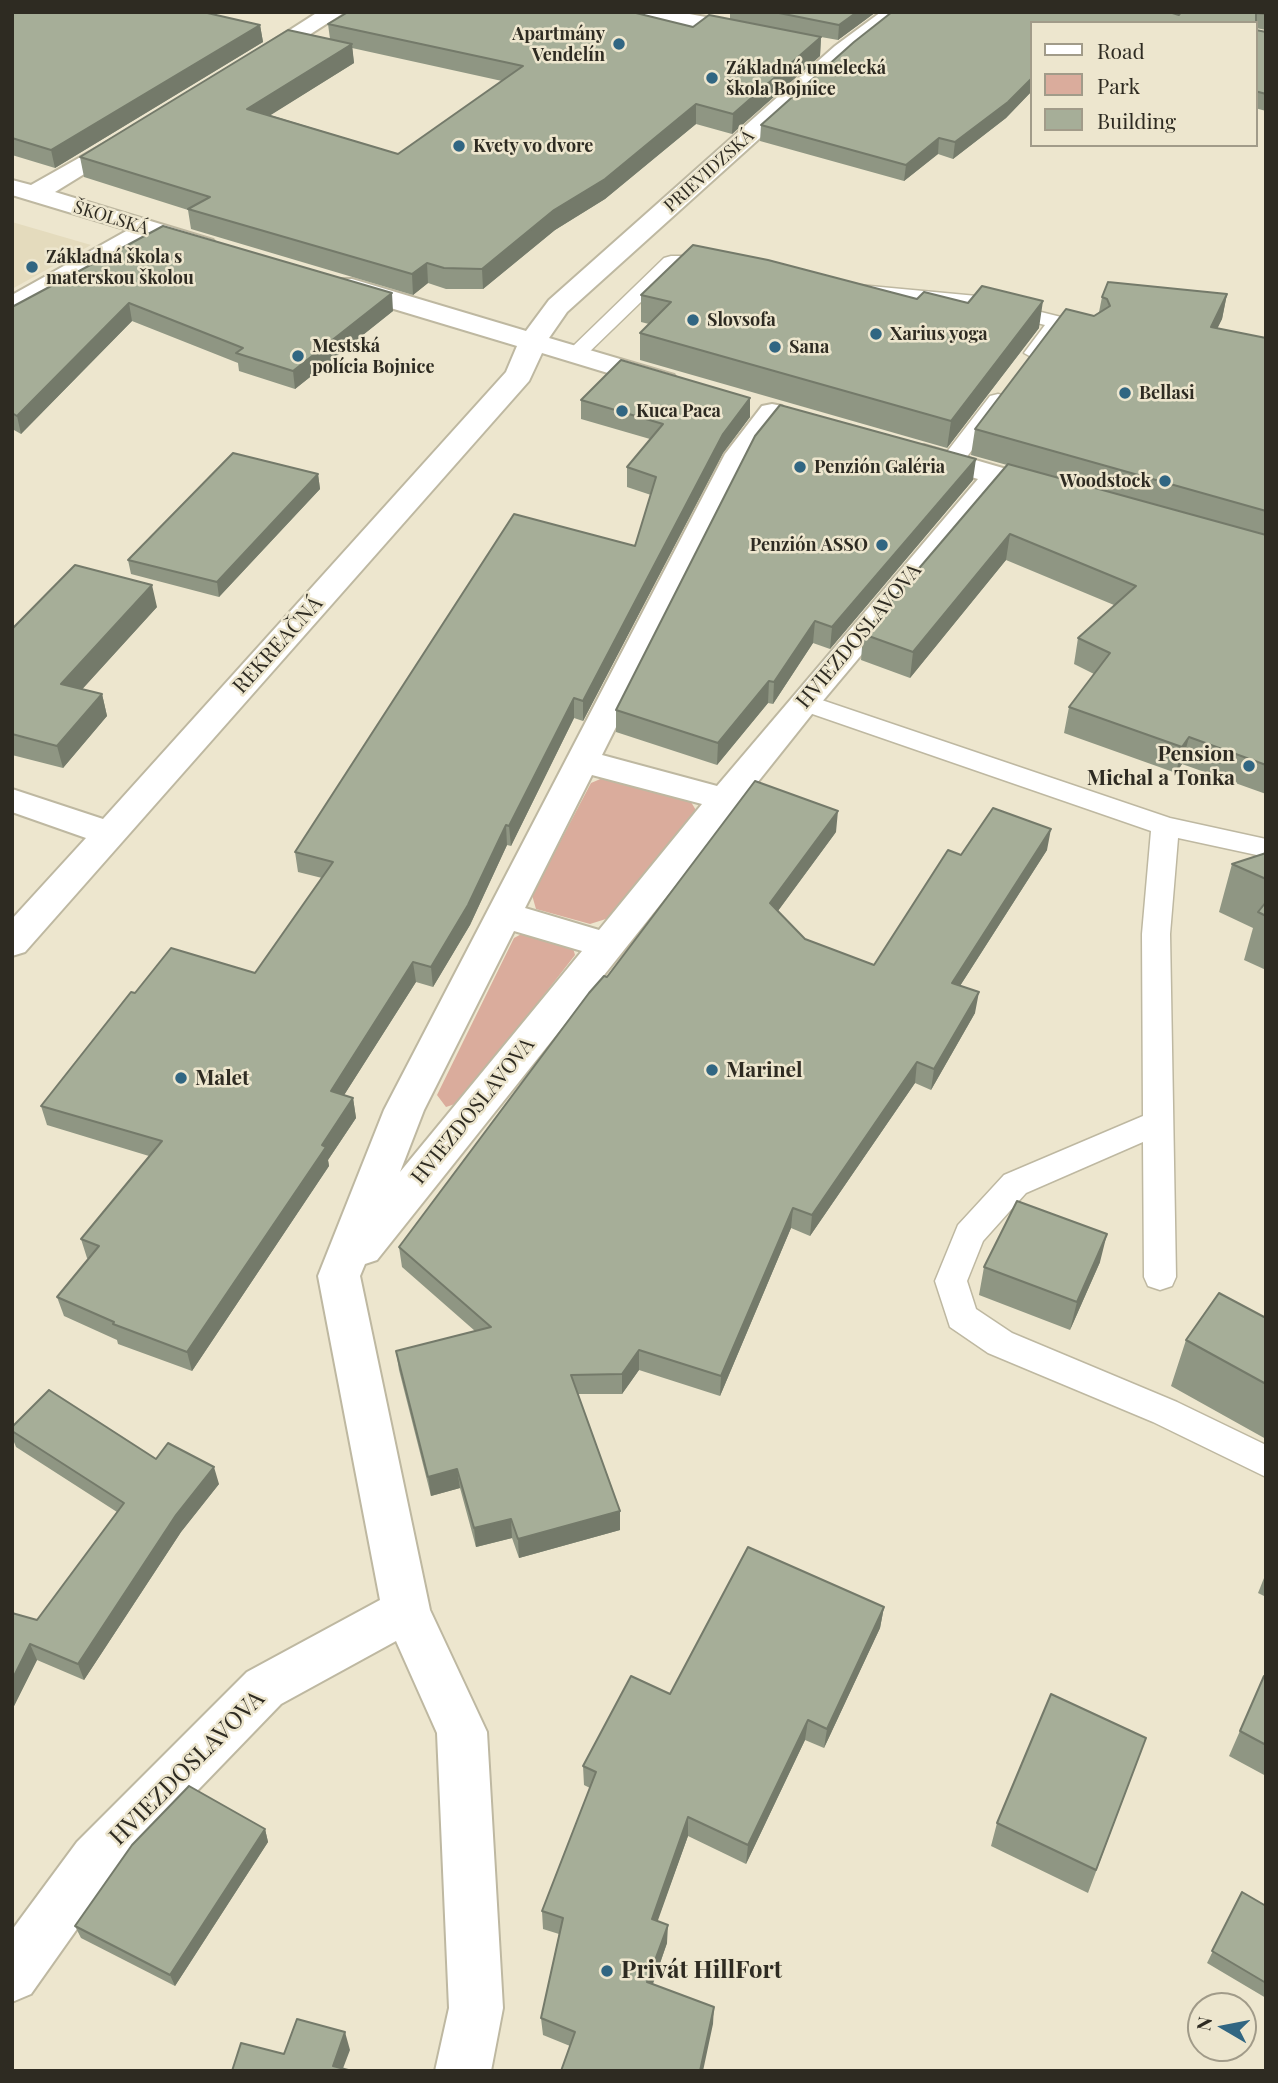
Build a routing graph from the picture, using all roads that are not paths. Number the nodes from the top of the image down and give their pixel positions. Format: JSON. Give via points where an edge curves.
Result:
{"nodes":[{"id":1,"x":334,"y":12,"type":"edge"},
{"id":2,"x":644,"y":12,"type":"edge"},
{"id":3,"x":895,"y":12,"type":"edge"},
{"id":4,"x":766,"y":36,"type":"edge"},
{"id":5,"x":818,"y":46,"type":"edge"},
{"id":6,"x":843,"y":51,"type":"junction"},
{"id":7,"x":231,"y":74,"type":"edge"},
{"id":8,"x":148,"y":125,"type":"edge"},
{"id":9,"x":23,"y":190,"type":"edge"},
{"id":10,"x":148,"y":229,"type":"junction"},
{"id":11,"x":228,"y":252,"type":"edge"},
{"id":12,"x":730,"y":270,"type":"edge"},
{"id":13,"x":321,"y":279,"type":"edge"},
{"id":14,"x":844,"y":290,"type":"edge"},
{"id":15,"x":12,"y":306,"type":"edge"},
{"id":16,"x":1058,"y":322,"type":"junction"},
{"id":17,"x":1082,"y":327,"type":"edge"},
{"id":18,"x":533,"y":341,"type":"junction"},
{"id":19,"x":576,"y":354,"type":"junction"},
{"id":20,"x":692,"y":389,"type":"edge"},
{"id":21,"x":771,"y":412,"type":"edge"},
{"id":22,"x":900,"y":448,"type":"edge"},
{"id":23,"x":951,"y":462,"type":"junction"},
{"id":24,"x":997,"y":475,"type":"junction"},
{"id":25,"x":1077,"y":498,"type":"edge"},
{"id":26,"x":804,"y":702,"type":"junction"},
{"id":27,"x":582,"y":761,"type":"junction"},
{"id":28,"x":724,"y":799,"type":"junction"},
{"id":29,"x":12,"y":800,"type":"edge"},
{"id":30,"x":1164,"y":827,"type":"junction"},
{"id":31,"x":109,"y":833,"type":"junction"},
{"id":32,"x":1266,"y":848,"type":"edge"},
{"id":33,"x":504,"y":915,"type":"junction"},
{"id":34,"x":12,"y":943,"type":"edge"},
{"id":35,"x":607,"y":945,"type":"junction"},
{"id":36,"x":1158,"y":1122,"type":"junction"},
{"id":37,"x":339,"y":1276,"type":"junction"},
{"id":38,"x":1160,"y":1277,"type":"dead end"},
{"id":39,"x":1266,"y":1462,"type":"edge"},
{"id":40,"x":406,"y":1611,"type":"junction"},
{"id":41,"x":12,"y":1975,"type":"edge"},
{"id":42,"x":463,"y":2071,"type":"edge"}],
"edges":[{"from":1,"to":7,"type":"street"},
{"from":2,"to":4,"type":"street"},
{"from":3,"to":6,"type":"street","name":"PRIEVIDZSKÁ"},
{"from":5,"to":6,"type":"street"},
{"from":6,"to":18,"type":"street","name":"PRIEVIDZSKÁ","via":[[558,306]]},
{"from":8,"to":9,"type":"street"},
{"from":9,"to":10,"type":"street","name":"ŠKOLSKÁ"},
{"from":10,"to":11,"type":"street","name":"ŠKOLSKÁ"},
{"from":10,"to":15,"type":"street"},
{"from":12,"to":19,"type":"lane","via":[[671,262]]},
{"from":13,"to":18,"type":"street"},
{"from":14,"to":16,"type":"lane","via":[[977,302]]},
{"from":16,"to":17,"type":"lane"},
{"from":16,"to":23,"type":"lane"},
{"from":18,"to":19,"type":"street"},
{"from":18,"to":31,"type":"street","name":"REKREAČNÁ","via":[[519,375]]},
{"from":19,"to":20,"type":"street"},
{"from":21,"to":27,"type":"street","name":"HVIEZDOSLAVOVA","via":[[738,454]]},
{"from":22,"to":23,"type":"street"},
{"from":23,"to":24,"type":"street"},
{"from":24,"to":25,"type":"street"},
{"from":24,"to":26,"type":"street","name":"HVIEZDOSLAVOVA"},
{"from":26,"to":28,"type":"street","name":"HVIEZDOSLAVOVA"},
{"from":26,"to":30,"type":"lane"},
{"from":27,"to":28,"type":"street"},
{"from":27,"to":33,"type":"street","name":"HVIEZDOSLAVOVA"},
{"from":28,"to":35,"type":"street","name":"HVIEZDOSLAVOVA"},
{"from":29,"to":31,"type":"street"},
{"from":30,"to":32,"type":"lane"},
{"from":30,"to":36,"type":"lane","via":[[1156,934]]},
{"from":31,"to":34,"type":"street","name":"REKREAČNÁ"},
{"from":33,"to":35,"type":"street"},
{"from":33,"to":37,"type":"street","name":"HVIEZDOSLAVOVA","via":[[404,1110]]},
{"from":35,"to":37,"type":"street","name":"HVIEZDOSLAVOVA"},
{"from":36,"to":38,"type":"lane"},
{"from":36,"to":39,"type":"lane","via":[[1015,1184],[969,1234],[951,1281],[962,1317],[1000,1343],[1165,1412]]},
{"from":37,"to":40,"type":"street"},
{"from":40,"to":41,"type":"street","name":"HVIEZDOSLAVOVA","via":[[264,1688],[95,1860]]},
{"from":40,"to":42,"type":"street","via":[[462,1732],[476,2008]]}]}
